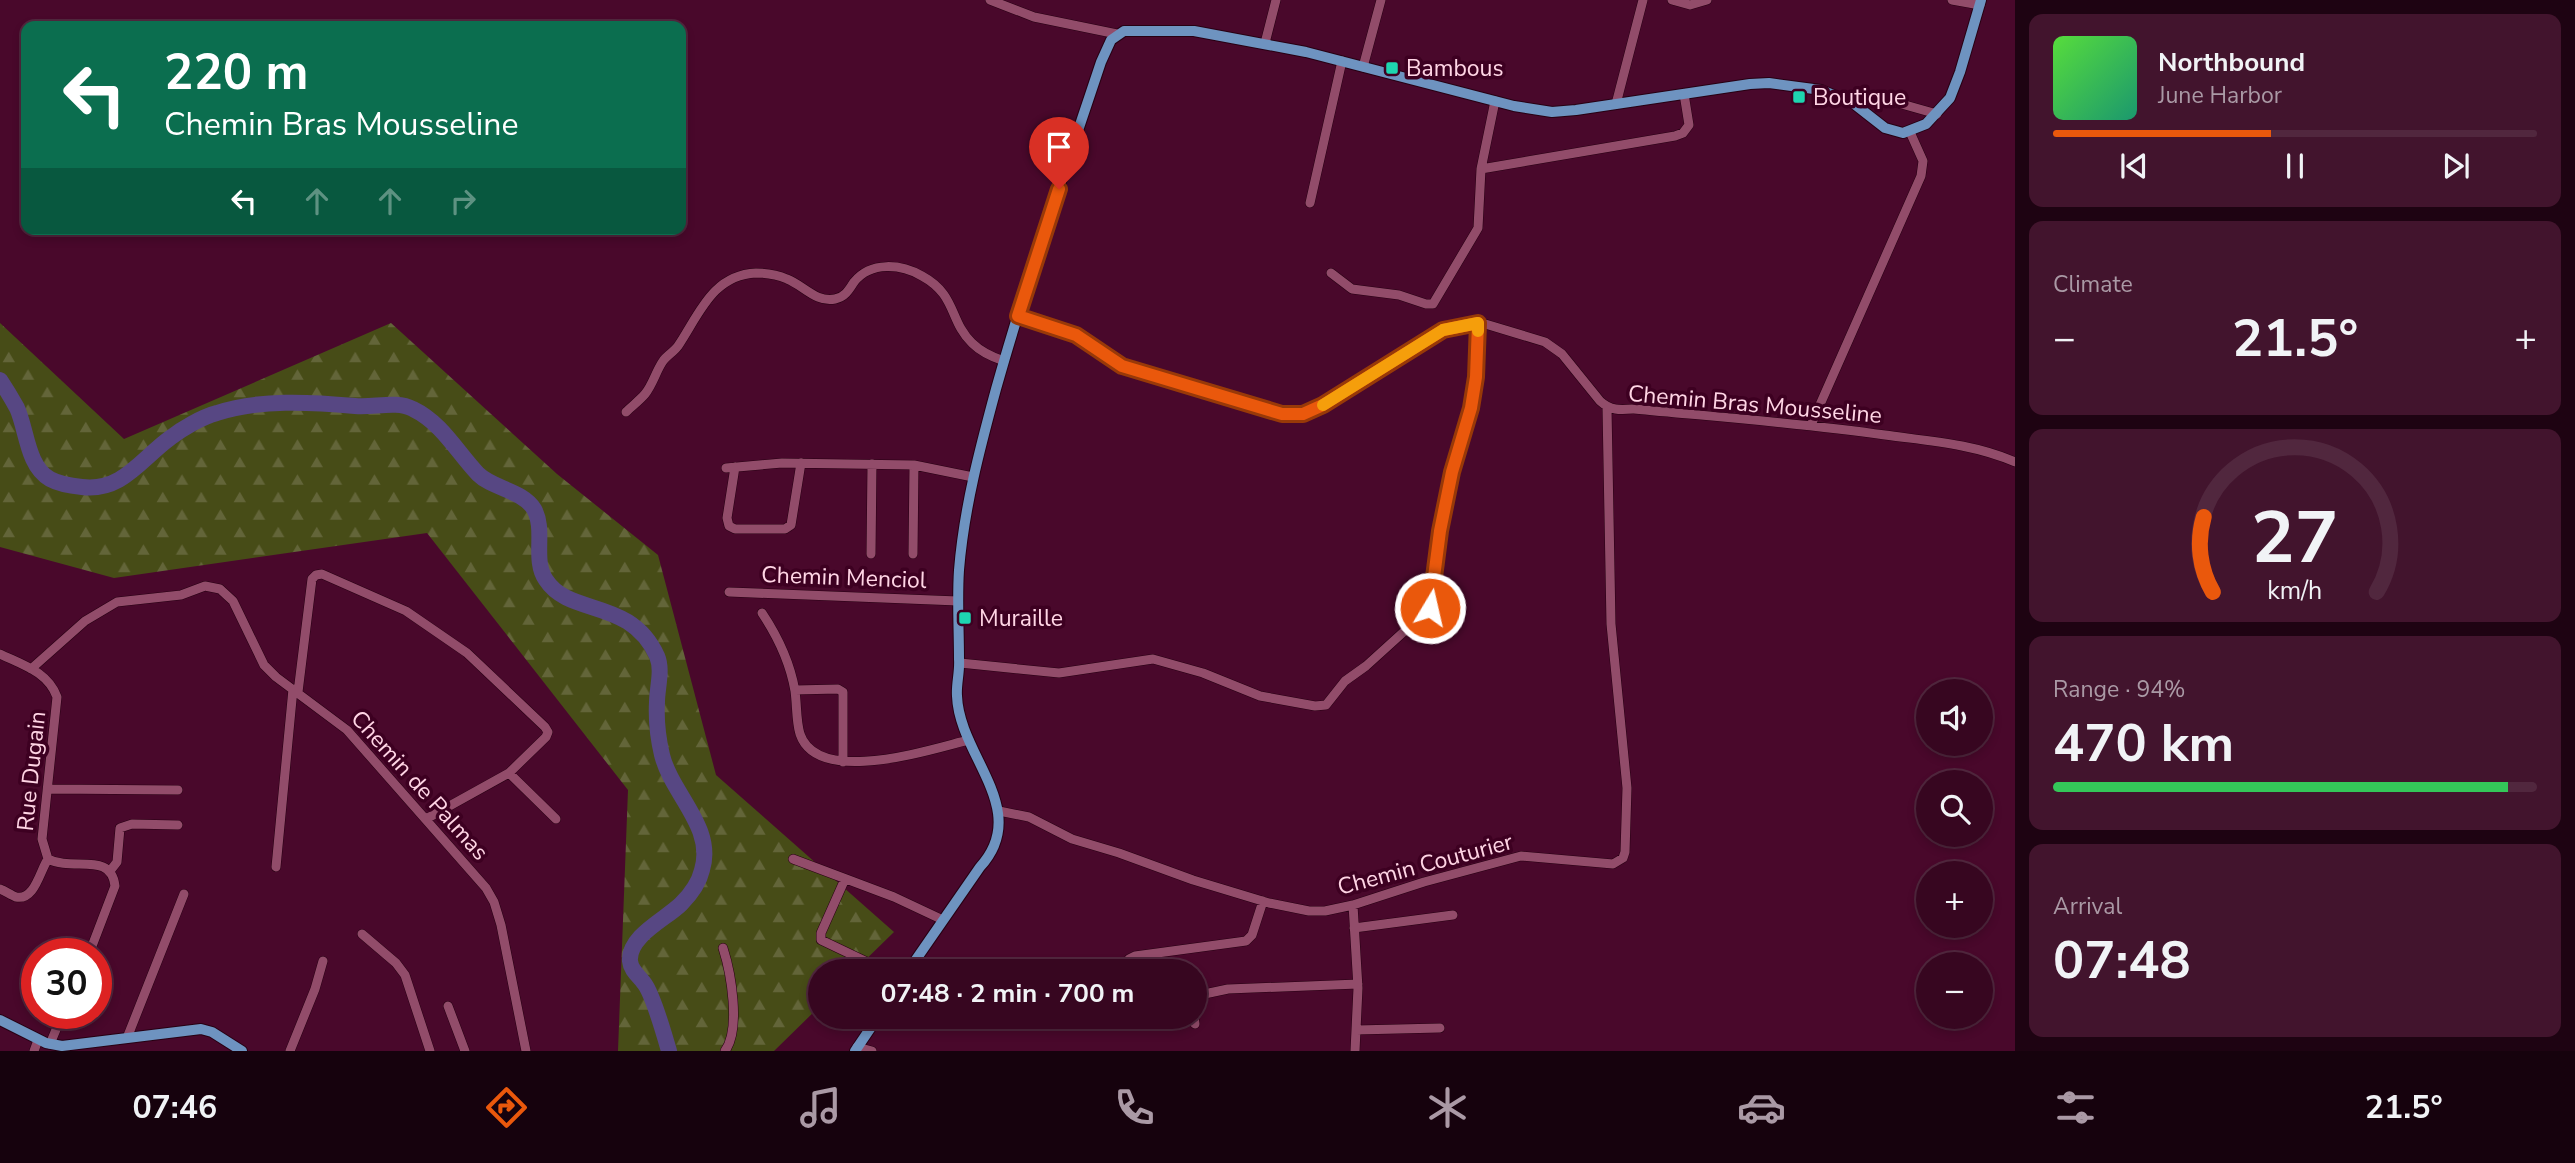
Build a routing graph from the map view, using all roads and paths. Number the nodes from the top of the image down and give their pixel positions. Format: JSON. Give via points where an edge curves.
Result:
{"nodes":[{"id":1,"x":990,"y":0,"type":"edge"},
{"id":2,"x":1276,"y":0,"type":"edge"},
{"id":3,"x":1381,"y":0,"type":"edge"},
{"id":4,"x":1643,"y":0,"type":"edge"},
{"id":5,"x":1672,"y":0,"type":"edge"},
{"id":6,"x":1707,"y":0,"type":"edge"},
{"id":7,"x":1952,"y":0,"type":"edge"},
{"id":8,"x":1691,"y":3,"type":"edge"},
{"id":9,"x":1981,"y":3,"type":"edge"},
{"id":10,"x":1117,"y":34,"type":"junction"},
{"id":11,"x":1265,"y":43,"type":"junction"},
{"id":12,"x":1342,"y":61,"type":"junction"},
{"id":13,"x":1363,"y":66,"type":"junction"},
{"id":14,"x":1684,"y":94,"type":"junction"},
{"id":15,"x":1495,"y":101,"type":"junction"},
{"id":16,"x":1898,"y":103,"type":"dead end"},
{"id":17,"x":1616,"y":104,"type":"junction"},
{"id":18,"x":1937,"y":114,"type":"junction"},
{"id":19,"x":1910,"y":132,"type":"junction"},
{"id":20,"x":1482,"y":169,"type":"junction"},
{"id":21,"x":1310,"y":203,"type":"dead end"},
{"id":22,"x":1331,"y":273,"type":"dead end"},
{"id":23,"x":1018,"y":316,"type":"junction"},
{"id":24,"x":1478,"y":323,"type":"junction"},
{"id":25,"x":1004,"y":361,"type":"junction"},
{"id":26,"x":1607,"y":408,"type":"junction"},
{"id":27,"x":626,"y":412,"type":"dead end"},
{"id":28,"x":1811,"y":425,"type":"junction"},
{"id":29,"x":2015,"y":462,"type":"edge"},
{"id":30,"x":801,"y":463,"type":"junction"},
{"id":31,"x":872,"y":464,"type":"junction"},
{"id":32,"x":914,"y":465,"type":"junction"},
{"id":33,"x":973,"y":477,"type":"junction"},
{"id":34,"x":871,"y":554,"type":"dead end"},
{"id":35,"x":913,"y":554,"type":"dead end"},
{"id":36,"x":729,"y":592,"type":"dead end"},
{"id":37,"x":958,"y":601,"type":"junction"},
{"id":38,"x":762,"y":613,"type":"dead end"},
{"id":39,"x":0,"y":654,"type":"edge"},
{"id":40,"x":960,"y":663,"type":"junction"},
{"id":41,"x":32,"y":669,"type":"junction"},
{"id":42,"x":295,"y":690,"type":"junction"},
{"id":43,"x":795,"y":690,"type":"junction"},
{"id":44,"x":969,"y":740,"type":"junction"},
{"id":45,"x":843,"y":762,"type":"junction"},
{"id":46,"x":509,"y":774,"type":"junction"},
{"id":47,"x":48,"y":789,"type":"junction"},
{"id":48,"x":178,"y":790,"type":"dead end"},
{"id":49,"x":999,"y":811,"type":"junction"},
{"id":50,"x":426,"y":819,"type":"junction"},
{"id":51,"x":556,"y":819,"type":"dead end"},
{"id":52,"x":178,"y":825,"type":"dead end"},
{"id":53,"x":48,"y":859,"type":"junction"},
{"id":54,"x":793,"y":859,"type":"dead end"},
{"id":55,"x":276,"y":867,"type":"dead end"},
{"id":56,"x":110,"y":870,"type":"junction"},
{"id":57,"x":845,"y":878,"type":"junction"},
{"id":58,"x":0,"y":889,"type":"edge"},
{"id":59,"x":184,"y":894,"type":"dead end"},
{"id":60,"x":1263,"y":901,"type":"junction"},
{"id":61,"x":1353,"y":905,"type":"junction"},
{"id":62,"x":1453,"y":915,"type":"dead end"},
{"id":63,"x":943,"y":920,"type":"junction"},
{"id":64,"x":1354,"y":928,"type":"junction"},
{"id":65,"x":362,"y":934,"type":"dead end"},
{"id":66,"x":96,"y":938,"type":"edge"},
{"id":67,"x":723,"y":948,"type":"dead end"},
{"id":68,"x":861,"y":959,"type":"edge"},
{"id":69,"x":916,"y":959,"type":"edge"},
{"id":70,"x":1129,"y":959,"type":"edge"},
{"id":71,"x":323,"y":961,"type":"dead end"},
{"id":72,"x":1358,"y":984,"type":"junction"},
{"id":73,"x":1207,"y":993,"type":"edge"},
{"id":74,"x":449,"y":1006,"type":"dead end"},
{"id":75,"x":0,"y":1020,"type":"edge"},
{"id":76,"x":1440,"y":1028,"type":"dead end"},
{"id":77,"x":53,"y":1029,"type":"edge"},
{"id":78,"x":869,"y":1029,"type":"edge"},
{"id":79,"x":1356,"y":1030,"type":"junction"},
{"id":80,"x":127,"y":1038,"type":"junction"},
{"id":81,"x":44,"y":1042,"type":"junction"},
{"id":82,"x":856,"y":1049,"type":"edge"},
{"id":83,"x":34,"y":1051,"type":"edge"},
{"id":84,"x":242,"y":1051,"type":"edge"},
{"id":85,"x":290,"y":1051,"type":"edge"},
{"id":86,"x":430,"y":1051,"type":"edge"},
{"id":87,"x":465,"y":1051,"type":"edge"},
{"id":88,"x":526,"y":1051,"type":"edge"},
{"id":89,"x":725,"y":1051,"type":"edge"},
{"id":90,"x":872,"y":1051,"type":"edge"},
{"id":91,"x":1355,"y":1051,"type":"edge"}],
"edges":[{"from":1,"to":10,"type":"street","via":[[1014,12]]},
{"from":2,"to":11,"type":"street"},
{"from":3,"to":13,"type":"street"},
{"from":4,"to":17,"type":"street"},
{"from":5,"to":8,"type":"street"},
{"from":6,"to":8,"type":"street"},
{"from":7,"to":9,"type":"street"},
{"from":9,"to":18,"type":"main road","via":[[1956,86]]},
{"from":10,"to":11,"type":"main road","via":[[1131,29],[1194,31]]},
{"from":10,"to":23,"type":"main road","via":[[1101,62]]},
{"from":11,"to":12,"type":"main road"},
{"from":12,"to":13,"type":"main road"},
{"from":12,"to":21,"type":"street"},
{"from":13,"to":15,"type":"main road"},
{"from":14,"to":17,"type":"main road"},
{"from":14,"to":19,"type":"main road","via":[[1769,83],[1821,90],[1853,103],[1885,128]]},
{"from":14,"to":20,"type":"street","via":[[1689,125],[1675,136]]},
{"from":15,"to":17,"type":"main road","via":[[1552,112]]},
{"from":15,"to":20,"type":"street"},
{"from":16,"to":18,"type":"street"},
{"from":18,"to":19,"type":"main road"},
{"from":19,"to":28,"type":"street","via":[[1923,161],[1922,176]]},
{"from":20,"to":22,"type":"street","via":[[1478,228],[1433,304],[1352,289]]},
{"from":23,"to":24,"type":"street","name":"Chemin Bras Mousseline","via":[[1076,335],[1122,366],[1293,415],[1313,411],[1443,330]]},
{"from":23,"to":25,"type":"main road"},
{"from":24,"to":26,"type":"street","name":"Chemin Bras Mousseline","via":[[1545,342],[1562,354]]},
{"from":24,"to":40,"type":"street","via":[[1471,408],[1452,472],[1430,608],[1345,681],[1326,705],[1260,696],[1153,659],[1059,673]]},
{"from":25,"to":27,"type":"street","via":[[970,342],[941,289],[913,271],[877,267],[856,280],[844,296],[831,300],[786,278],[755,273],[725,282],[713,292],[676,349],[664,359],[645,394]]},
{"from":25,"to":33,"type":"main road"},
{"from":26,"to":28,"type":"street","name":"Chemin Bras Mousseline"},
{"from":26,"to":61,"type":"street","name":"Chemin Couturier","via":[[1611,624],[1627,788],[1623,858],[1613,864],[1521,856]]},
{"from":28,"to":29,"type":"street","name":"Chemin Bras Mousseline","via":[[1966,446]]},
{"from":30,"to":30,"type":"street","via":[[790,525],[785,529],[729,526],[731,467]]},
{"from":30,"to":31,"type":"street"},
{"from":31,"to":32,"type":"street"},
{"from":31,"to":34,"type":"street"},
{"from":32,"to":33,"type":"street"},
{"from":32,"to":35,"type":"street"},
{"from":33,"to":37,"type":"main road"},
{"from":36,"to":37,"type":"street","name":"Chemin Menciol"},
{"from":37,"to":40,"type":"main road"},
{"from":38,"to":43,"type":"street","name":"Chemin Menciol","via":[[781,642]]},
{"from":39,"to":41,"type":"street"},
{"from":40,"to":44,"type":"main road","via":[[958,712]]},
{"from":41,"to":42,"type":"street","name":"Chemin de Palmas","via":[[107,607],[213,586],[233,601],[264,665]]},
{"from":41,"to":47,"type":"street","name":"Rue Dugain","via":[[45,677],[57,697]]},
{"from":42,"to":46,"type":"street","via":[[312,579],[322,574],[406,611],[467,653],[545,727],[546,737]]},
{"from":42,"to":50,"type":"street","name":"Chemin de Palmas","via":[[347,730]]},
{"from":42,"to":55,"type":"street"},
{"from":43,"to":45,"type":"street","name":"Chemin Menciol","via":[[803,740],[823,758]]},
{"from":43,"to":45,"type":"street","via":[[842,692]]},
{"from":44,"to":45,"type":"street","name":"Chemin Menciol","via":[[892,757]]},
{"from":44,"to":49,"type":"main road"},
{"from":46,"to":50,"type":"street"},
{"from":46,"to":51,"type":"street"},
{"from":47,"to":48,"type":"street"},
{"from":47,"to":53,"type":"street","name":"Rue Dugain","via":[[42,839]]},
{"from":49,"to":60,"type":"street","name":"Chemin Couturier","via":[[1029,817],[1072,839]]},
{"from":49,"to":63,"type":"main road","via":[[993,853]]},
{"from":50,"to":88,"type":"street","name":"Chemin de Palmas","via":[[494,902]]},
{"from":52,"to":56,"type":"street","via":[[120,828],[117,862]]},
{"from":53,"to":56,"type":"street","name":"Rue Dugain"},
{"from":53,"to":58,"type":"street","via":[[25,897]]},
{"from":54,"to":57,"type":"street"},
{"from":56,"to":66,"type":"street","via":[[115,886]]},
{"from":57,"to":63,"type":"street"},
{"from":57,"to":68,"type":"street","via":[[821,940]]},
{"from":59,"to":80,"type":"street"},
{"from":60,"to":61,"type":"street","name":"Chemin Couturier","via":[[1309,911]]},
{"from":60,"to":70,"type":"street","via":[[1246,941]]},
{"from":61,"to":64,"type":"street"},
{"from":62,"to":64,"type":"street"},
{"from":63,"to":69,"type":"main road"},
{"from":64,"to":72,"type":"street"},
{"from":65,"to":86,"type":"street","via":[[405,975]]},
{"from":67,"to":89,"type":"street","via":[[733,1000],[731,1040]]},
{"from":71,"to":85,"type":"street"},
{"from":72,"to":73,"type":"street"},
{"from":72,"to":79,"type":"street"},
{"from":74,"to":87,"type":"street"},
{"from":75,"to":81,"type":"main road"},
{"from":76,"to":79,"type":"street"},
{"from":77,"to":81,"type":"street"},
{"from":78,"to":82,"type":"main road"},
{"from":79,"to":91,"type":"street"},
{"from":80,"to":81,"type":"main road","via":[[76,1045]]},
{"from":80,"to":84,"type":"main road","via":[[201,1029]]},
{"from":81,"to":83,"type":"street"},
{"from":82,"to":90,"type":"street"}]}
